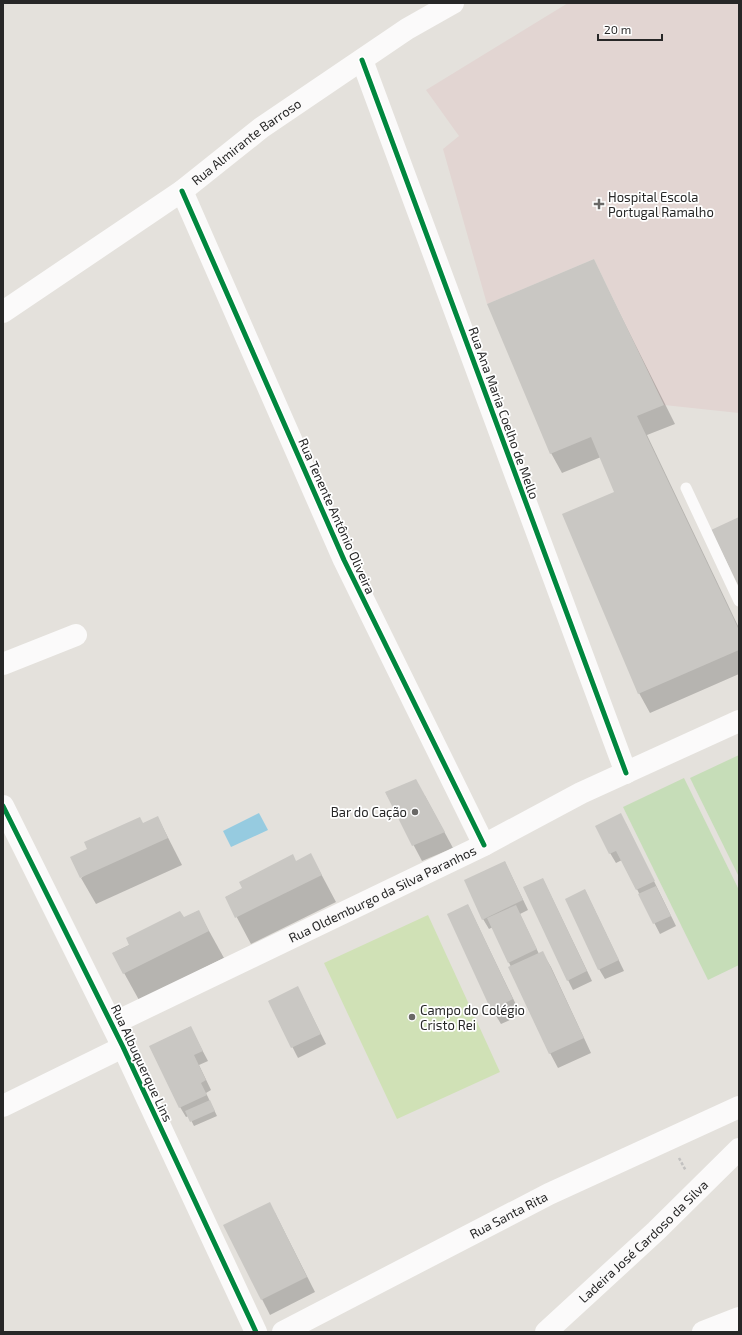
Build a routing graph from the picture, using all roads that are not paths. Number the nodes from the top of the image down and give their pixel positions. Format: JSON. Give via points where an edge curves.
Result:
{"nodes":[{"id":1,"x":452,"y":3,"type":"edge"},
{"id":2,"x":362,"y":60,"type":"junction"},
{"id":3,"x":182,"y":191,"type":"junction"},
{"id":4,"x":3,"y":312,"type":"edge"},
{"id":5,"x":686,"y":488,"type":"dead end"},
{"id":6,"x":739,"y":601,"type":"edge"},
{"id":7,"x":76,"y":635,"type":"dead end"},
{"id":8,"x":3,"y":664,"type":"edge"},
{"id":9,"x":739,"y":722,"type":"edge"},
{"id":10,"x":626,"y":772,"type":"junction"},
{"id":11,"x":3,"y":806,"type":"edge"},
{"id":12,"x":484,"y":845,"type":"junction"},
{"id":13,"x":112,"y":1024,"type":"junction"},
{"id":14,"x":123,"y":1047,"type":"junction"},
{"id":15,"x":3,"y":1106,"type":"edge"},
{"id":16,"x":739,"y":1107,"type":"edge"},
{"id":17,"x":739,"y":1148,"type":"edge"},
{"id":18,"x":739,"y":1318,"type":"edge"},
{"id":19,"x":256,"y":1332,"type":"edge"},
{"id":20,"x":283,"y":1332,"type":"edge"},
{"id":21,"x":546,"y":1332,"type":"edge"},
{"id":22,"x":702,"y":1332,"type":"edge"}],
"edges":[{"from":1,"to":2,"type":"street","name":"Rua Almirante Barroso","via":[[406,29]]},
{"from":2,"to":3,"type":"street","name":"Rua Almirante Barroso","via":[[261,128]]},
{"from":2,"to":10,"type":"street","name":"Rua Ana Maria Coelho de Mello"},
{"from":3,"to":4,"type":"street","name":"Rua Almirante Barroso"},
{"from":3,"to":12,"type":"street","name":"Rua Tenente Antônio Oliveira","via":[[344,560]]},
{"from":5,"to":6,"type":"lane"},
{"from":7,"to":8,"type":"street"},
{"from":9,"to":10,"type":"street","name":"Rua Oldemburgo da Silva Paranhos"},
{"from":10,"to":12,"type":"street","name":"Rua Oldemburgo da Silva Paranhos"},
{"from":11,"to":13,"type":"street","name":"Rua Albuquerque Lins"},
{"from":12,"to":13,"type":"street","name":"Rua Oldemburgo da Silva Paranhos"},
{"from":13,"to":14,"type":"street","name":"Rua Albuquerque Lins"},
{"from":14,"to":15,"type":"street"},
{"from":14,"to":19,"type":"street","name":"Rua Albuquerque Lins"},
{"from":16,"to":20,"type":"street","name":"Rua Santa Rita","via":[[549,1194]]},
{"from":17,"to":21,"type":"street","name":"Ladeira José Cardoso da Silva","via":[[656,1231]]},
{"from":18,"to":22,"type":"street"}]}
